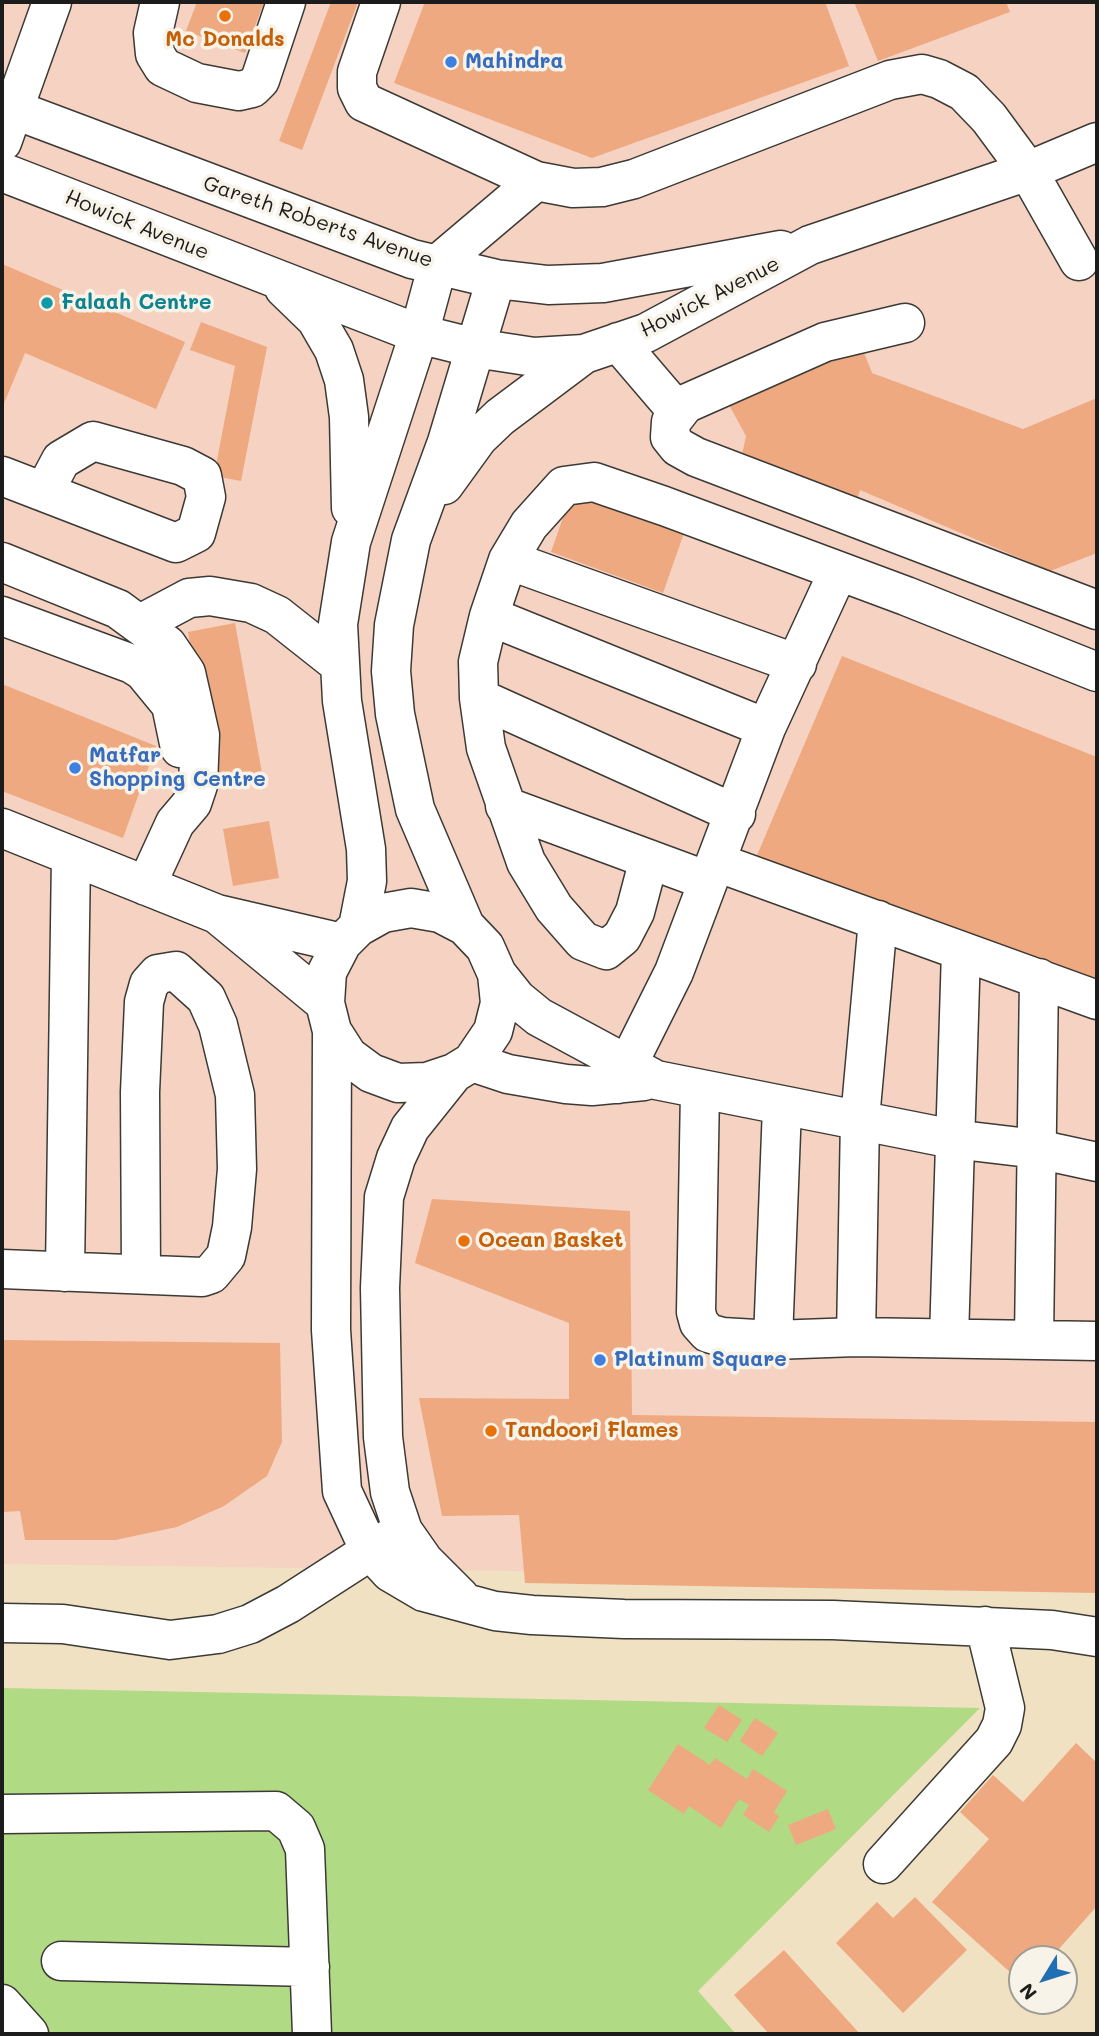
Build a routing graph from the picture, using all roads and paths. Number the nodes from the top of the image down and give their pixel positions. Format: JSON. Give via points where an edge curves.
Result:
{"nodes":[{"id":1,"x":52,"y":2,"type":"edge"},
{"id":2,"x":160,"y":2,"type":"edge"},
{"id":3,"x":286,"y":2,"type":"edge"},
{"id":4,"x":381,"y":2,"type":"edge"},
{"id":5,"x":6,"y":119,"type":"edge"},
{"id":6,"x":1097,"y":142,"type":"edge"},
{"id":7,"x":1028,"y":171,"type":"junction"},
{"id":8,"x":2,"y":172,"type":"edge"},
{"id":9,"x":536,"y":181,"type":"junction"},
{"id":10,"x":810,"y":245,"type":"junction"},
{"id":11,"x":1079,"y":261,"type":"dead end"},
{"id":12,"x":438,"y":264,"type":"junction"},
{"id":13,"x":496,"y":279,"type":"junction"},
{"id":14,"x":279,"y":282,"type":"junction"},
{"id":15,"x":905,"y":323,"type":"dead end"},
{"id":16,"x":419,"y":334,"type":"junction"},
{"id":17,"x":475,"y":348,"type":"junction"},
{"id":18,"x":601,"y":348,"type":"junction"},
{"id":19,"x":677,"y":411,"type":"junction"},
{"id":20,"x":2,"y":476,"type":"edge"},
{"id":21,"x":44,"y":492,"type":"dead end"},
{"id":22,"x":411,"y":540,"type":"junction"},
{"id":23,"x":351,"y":542,"type":"junction"},
{"id":24,"x":508,"y":560,"type":"junction"},
{"id":25,"x":2,"y":562,"type":"edge"},
{"id":26,"x":838,"y":572,"type":"junction"},
{"id":27,"x":1097,"y":610,"type":"edge"},
{"id":28,"x":2,"y":616,"type":"edge"},
{"id":29,"x":489,"y":616,"type":"junction"},
{"id":30,"x":150,"y":646,"type":"junction"},
{"id":31,"x":339,"y":664,"type":"junction"},
{"id":32,"x":797,"y":664,"type":"junction"},
{"id":33,"x":1097,"y":672,"type":"edge"},
{"id":34,"x":479,"y":698,"type":"junction"},
{"id":35,"x":766,"y":728,"type":"junction"},
{"id":36,"x":505,"y":807,"type":"junction"},
{"id":37,"x":736,"y":814,"type":"junction"},
{"id":38,"x":2,"y":828,"type":"edge"},
{"id":39,"x":71,"y":856,"type":"junction"},
{"id":40,"x":649,"y":859,"type":"junction"},
{"id":41,"x":712,"y":872,"type":"junction"},
{"id":42,"x":146,"y":886,"type":"junction"},
{"id":43,"x":217,"y":914,"type":"junction"},
{"id":44,"x":878,"y":920,"type":"junction"},
{"id":45,"x":465,"y":926,"type":"junction"},
{"id":46,"x":350,"y":935,"type":"junction"},
{"id":47,"x":961,"y":951,"type":"junction"},
{"id":48,"x":497,"y":974,"type":"junction"},
{"id":49,"x":1039,"y":978,"type":"junction"},
{"id":50,"x":1097,"y":1000,"type":"edge"},
{"id":51,"x":328,"y":1017,"type":"junction"},
{"id":52,"x":463,"y":1068,"type":"junction"},
{"id":53,"x":634,"y":1076,"type":"junction"},
{"id":54,"x":700,"y":1091,"type":"junction"},
{"id":55,"x":782,"y":1107,"type":"junction"},
{"id":56,"x":860,"y":1119,"type":"junction"},
{"id":57,"x":953,"y":1139,"type":"junction"},
{"id":58,"x":1037,"y":1149,"type":"junction"},
{"id":59,"x":1097,"y":1162,"type":"edge"},
{"id":60,"x":2,"y":1269,"type":"edge"},
{"id":61,"x":65,"y":1272,"type":"junction"},
{"id":62,"x":141,"y":1274,"type":"junction"},
{"id":63,"x":856,"y":1338,"type":"junction"},
{"id":64,"x":949,"y":1338,"type":"junction"},
{"id":65,"x":1034,"y":1339,"type":"junction"},
{"id":66,"x":773,"y":1340,"type":"junction"},
{"id":67,"x":1097,"y":1341,"type":"edge"},
{"id":68,"x":404,"y":1531,"type":"junction"},
{"id":69,"x":369,"y":1549,"type":"junction"},
{"id":70,"x":465,"y":1602,"type":"junction"},
{"id":71,"x":2,"y":1623,"type":"edge"},
{"id":72,"x":985,"y":1626,"type":"junction"},
{"id":73,"x":1097,"y":1637,"type":"edge"},
{"id":74,"x":2,"y":1814,"type":"edge"},
{"id":75,"x":883,"y":1864,"type":"dead end"},
{"id":76,"x":61,"y":1961,"type":"dead end"},
{"id":77,"x":310,"y":1967,"type":"junction"},
{"id":78,"x":2,"y":2004,"type":"edge"},
{"id":79,"x":29,"y":2034,"type":"edge"},
{"id":80,"x":313,"y":2034,"type":"edge"}],
"edges":[{"from":1,"to":5,"type":"street"},
{"from":2,"to":3,"type":"street","via":[[153,33],[155,54],[163,68],[197,83],[239,92],[260,79]]},
{"from":4,"to":9,"type":"street","via":[[357,72],[357,88],[364,102]]},
{"from":5,"to":12,"type":"street","name":"Gareth Roberts Avenue","via":[[412,259]]},
{"from":6,"to":7,"type":"street","name":"Howick Avenue"},
{"from":7,"to":9,"type":"street","via":[[964,92],[922,74],[890,79],[634,179],[573,188]]},
{"from":7,"to":10,"type":"street","name":"Howick Avenue"},
{"from":7,"to":11,"type":"street"},
{"from":8,"to":14,"type":"street","name":"Howick Avenue"},
{"from":9,"to":12,"type":"street"},
{"from":10,"to":13,"type":"street","name":"Gareth Roberts Avenue","via":[[603,283],[548,285]]},
{"from":10,"to":18,"type":"street","name":"Howick Avenue","via":[[686,314]]},
{"from":12,"to":13,"type":"street","name":"Gareth Roberts Avenue"},
{"from":12,"to":16,"type":"street"},
{"from":13,"to":17,"type":"street"},
{"from":14,"to":16,"type":"street","name":"Howick Avenue"},
{"from":14,"to":23,"type":"street","via":[[316,319],[344,380]]},
{"from":15,"to":19,"type":"street","via":[[825,342]]},
{"from":16,"to":17,"type":"street","name":"Howick Avenue"},
{"from":16,"to":23,"type":"street"},
{"from":17,"to":18,"type":"street","name":"Howick Avenue","via":[[534,357]]},
{"from":17,"to":22,"type":"street"},
{"from":18,"to":19,"type":"street"},
{"from":18,"to":22,"type":"street","via":[[500,417],[478,438]]},
{"from":19,"to":27,"type":"street","via":[[670,437],[696,457]]},
{"from":20,"to":21,"type":"street"},
{"from":22,"to":45,"type":"street","via":[[394,625],[391,671],[395,713],[415,809]]},
{"from":23,"to":31,"type":"street","via":[[338,624]]},
{"from":24,"to":26,"type":"street","via":[[529,525],[564,486],[594,482]]},
{"from":24,"to":29,"type":"street"},
{"from":24,"to":32,"type":"street"},
{"from":25,"to":30,"type":"street","via":[[118,609]]},
{"from":26,"to":32,"type":"street"},
{"from":26,"to":33,"type":"street"},
{"from":28,"to":30,"type":"street","via":[[132,664]]},
{"from":29,"to":34,"type":"street","via":[[478,662]]},
{"from":29,"to":35,"type":"street"},
{"from":30,"to":31,"type":"street","via":[[189,598],[211,596],[251,603],[277,615]]},
{"from":30,"to":42,"type":"street","via":[[186,673],[200,736],[198,785],[192,803],[175,823]]},
{"from":31,"to":46,"type":"street","via":[[366,849],[367,881]]},
{"from":32,"to":35,"type":"street"},
{"from":34,"to":36,"type":"street","via":[[486,748]]},
{"from":34,"to":37,"type":"street"},
{"from":35,"to":37,"type":"street"},
{"from":36,"to":40,"type":"street"},
{"from":36,"to":40,"type":"street","via":[[527,862],[554,908],[574,933],[596,948],[613,947],[628,929]]},
{"from":37,"to":41,"type":"street"},
{"from":38,"to":39,"type":"street"},
{"from":39,"to":42,"type":"street"},
{"from":39,"to":61,"type":"street"},
{"from":40,"to":41,"type":"street"},
{"from":41,"to":44,"type":"street"},
{"from":41,"to":53,"type":"street"},
{"from":42,"to":43,"type":"street"},
{"from":43,"to":46,"type":"street"},
{"from":43,"to":51,"type":"street"},
{"from":44,"to":47,"type":"street"},
{"from":44,"to":56,"type":"street"},
{"from":45,"to":46,"type":"street","via":[[440,913],[411,908],[383,913]]},
{"from":45,"to":48,"type":"street","via":[[485,947]]},
{"from":46,"to":51,"type":"street","via":[[327,972]]},
{"from":47,"to":49,"type":"street"},
{"from":47,"to":57,"type":"street"},
{"from":48,"to":52,"type":"street","via":[[500,1003],[493,1031]]},
{"from":48,"to":53,"type":"street","via":[[539,1017]]},
{"from":49,"to":50,"type":"street"},
{"from":49,"to":58,"type":"street"},
{"from":51,"to":52,"type":"street","via":[[348,1056],[371,1073],[398,1083],[427,1082]]},
{"from":51,"to":69,"type":"street","via":[[331,1330],[340,1467],[342,1491]]},
{"from":52,"to":53,"type":"street","via":[[592,1086]]},
{"from":52,"to":68,"type":"street","via":[[410,1128],[384,1197],[380,1287],[383,1437],[390,1492]]},
{"from":53,"to":54,"type":"street"},
{"from":54,"to":55,"type":"street"},
{"from":54,"to":66,"type":"street","via":[[699,1323],[708,1333],[722,1337]]},
{"from":55,"to":56,"type":"street"},
{"from":55,"to":66,"type":"street"},
{"from":56,"to":57,"type":"street"},
{"from":56,"to":63,"type":"street"},
{"from":57,"to":58,"type":"street"},
{"from":57,"to":64,"type":"street"},
{"from":58,"to":59,"type":"street"},
{"from":58,"to":65,"type":"street"},
{"from":60,"to":61,"type":"street"},
{"from":61,"to":62,"type":"street"},
{"from":62,"to":62,"type":"street","via":[[144,1002],[149,984],[158,974],[176,971],[206,998],[235,1095],[238,1130],[232,1227],[226,1256],[211,1274]]},
{"from":63,"to":64,"type":"street"},
{"from":63,"to":66,"type":"street"},
{"from":64,"to":65,"type":"street"},
{"from":65,"to":67,"type":"street"},
{"from":68,"to":69,"type":"street"},
{"from":68,"to":70,"type":"street","via":[[424,1561]]},
{"from":69,"to":70,"type":"street","via":[[390,1572],[424,1592]]},
{"from":69,"to":71,"type":"street","via":[[288,1604],[218,1634],[170,1640],[63,1623]]},
{"from":70,"to":72,"type":"street","via":[[495,1611],[624,1619]]},
{"from":72,"to":73,"type":"street"},
{"from":72,"to":75,"type":"street","via":[[1005,1708],[1002,1725],[994,1741]]},
{"from":74,"to":77,"type":"street","via":[[276,1811],[296,1828],[305,1849]]},
{"from":76,"to":77,"type":"street"},
{"from":77,"to":80,"type":"street"},
{"from":78,"to":79,"type":"street"}]}
